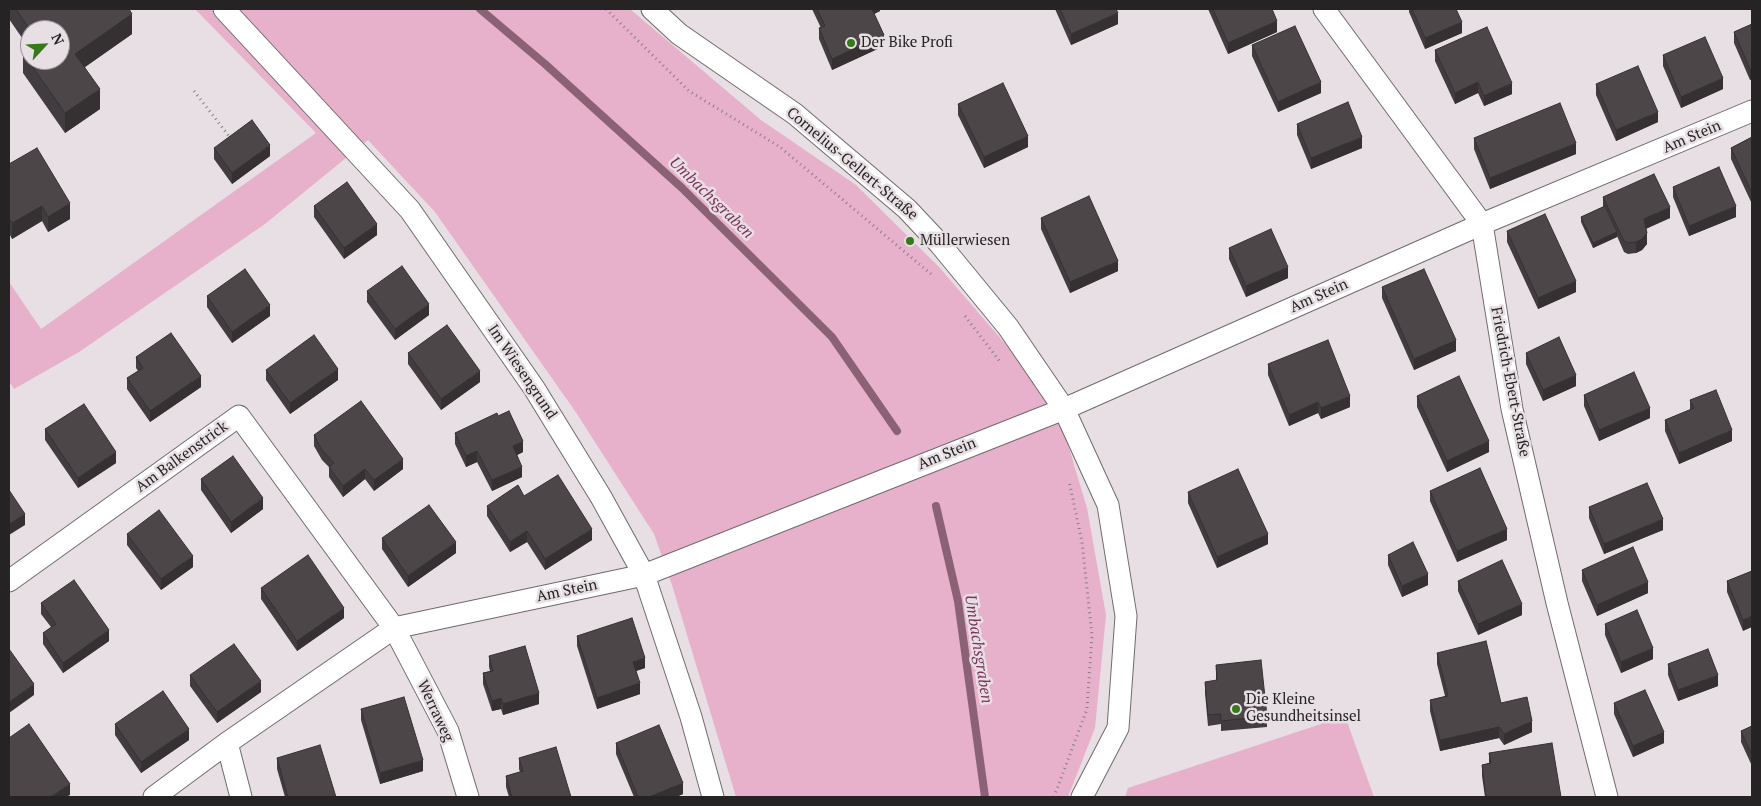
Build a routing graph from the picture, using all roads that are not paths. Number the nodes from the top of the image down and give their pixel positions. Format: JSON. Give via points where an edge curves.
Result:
{"nodes":[{"id":1,"x":224,"y":9,"type":"edge"},
{"id":2,"x":652,"y":9,"type":"edge"},
{"id":3,"x":1324,"y":9,"type":"edge"},
{"id":4,"x":1752,"y":111,"type":"edge"},
{"id":5,"x":1482,"y":224,"type":"junction"},
{"id":6,"x":1064,"y":409,"type":"junction"},
{"id":7,"x":644,"y":575,"type":"junction"},
{"id":8,"x":9,"y":581,"type":"edge"},
{"id":9,"x":394,"y":628,"type":"junction"},
{"id":10,"x":226,"y":743,"type":"junction"},
{"id":11,"x":154,"y":797,"type":"edge"},
{"id":12,"x":241,"y":797,"type":"edge"},
{"id":13,"x":468,"y":797,"type":"edge"},
{"id":14,"x":714,"y":797,"type":"edge"},
{"id":15,"x":1082,"y":797,"type":"edge"},
{"id":16,"x":1607,"y":797,"type":"edge"}],
"edges":[{"from":1,"to":7,"type":"street","name":"Im Wiesengrund","via":[[410,210],[534,388]]},
{"from":2,"to":6,"type":"street","name":"Cornelius-Gellert-Straße","via":[[679,34],[795,114],[907,209],[1008,327]]},
{"from":3,"to":5,"type":"street","name":"Friedrich-Ebert-Straße"},
{"from":4,"to":5,"type":"street","name":"Am Stein"},
{"from":5,"to":6,"type":"street","name":"Am Stein"},
{"from":5,"to":16,"type":"street","name":"Friedrich-Ebert-Straße","via":[[1512,409]]},
{"from":6,"to":7,"type":"street","name":"Am Stein"},
{"from":6,"to":15,"type":"street","name":"Cornelius-Gellert-Straße","via":[[1108,505],[1126,616],[1118,728]]},
{"from":7,"to":9,"type":"street","name":"Am Stein"},
{"from":7,"to":14,"type":"street","name":"Im Wiesengrund"},
{"from":8,"to":9,"type":"street","name":"Am Balkenstrick","via":[[239,416]]},
{"from":9,"to":10,"type":"street","name":"Am Stein"},
{"from":9,"to":13,"type":"street","name":"Werraweg","via":[[448,731]]},
{"from":10,"to":11,"type":"street","name":"Am Stein"},
{"from":10,"to":12,"type":"street"}]}
